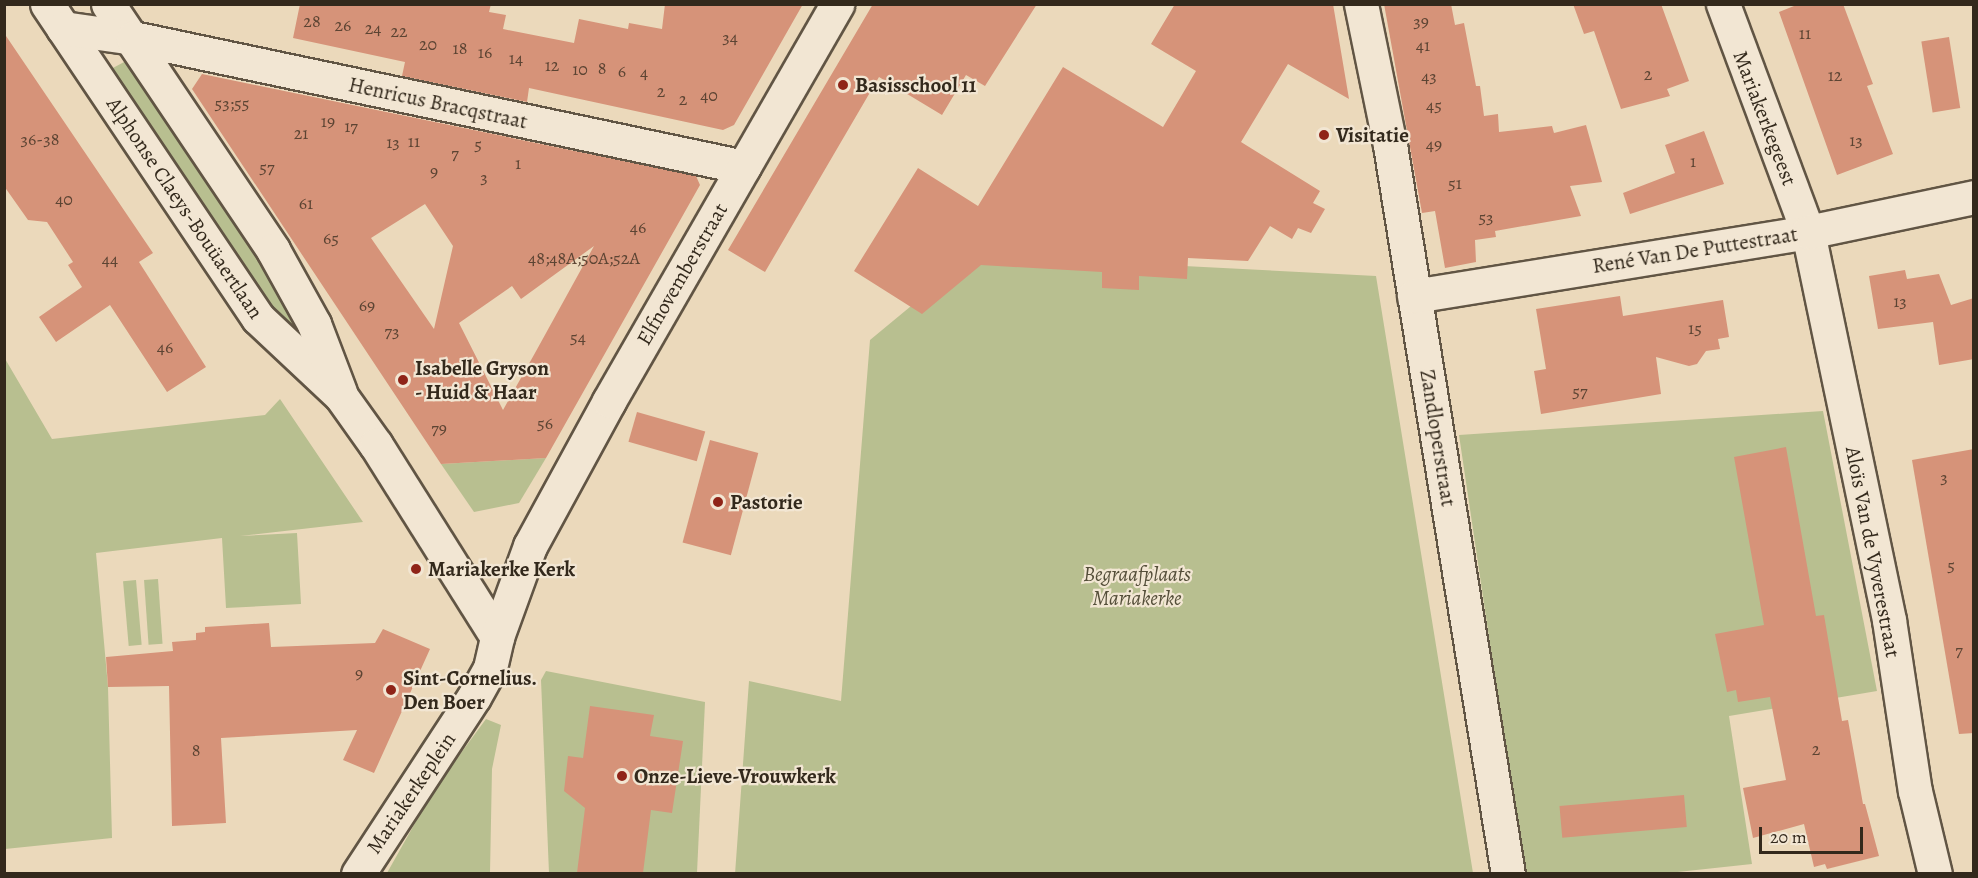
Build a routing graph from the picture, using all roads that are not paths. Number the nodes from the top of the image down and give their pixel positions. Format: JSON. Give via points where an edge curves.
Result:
{"nodes":[{"id":1,"x":108,"y":4,"type":"edge"},
{"id":2,"x":837,"y":4,"type":"edge"},
{"id":3,"x":1361,"y":4,"type":"edge"},
{"id":4,"x":1722,"y":4,"type":"edge"},
{"id":5,"x":55,"y":16,"type":"edge"},
{"id":6,"x":133,"y":38,"type":"junction"},
{"id":7,"x":744,"y":167,"type":"junction"},
{"id":8,"x":1974,"y":197,"type":"edge"},
{"id":9,"x":1808,"y":232,"type":"junction"},
{"id":10,"x":1414,"y":297,"type":"junction"},
{"id":11,"x":341,"y":396,"type":"junction"},
{"id":12,"x":530,"y":546,"type":"joint"},
{"id":13,"x":497,"y":637,"type":"junction"},
{"id":14,"x":358,"y":873,"type":"edge"},
{"id":15,"x":1508,"y":873,"type":"edge"},
{"id":16,"x":1935,"y":873,"type":"edge"}],
"edges":[{"from":1,"to":6,"type":"street","name":"Alphonse Claeys-Bouüaertlaan"},
{"from":2,"to":7,"type":"street","name":"Elfnovemberstraat"},
{"from":3,"to":10,"type":"street","name":"Zandloperstraat","via":[[1390,145]]},
{"from":4,"to":9,"type":"street","name":"Mariakerkegeest"},
{"from":5,"to":6,"type":"street","name":"Henricus Bracqstraat"},
{"from":5,"to":11,"type":"street","name":"Alphonse Claeys-Bouüaertlaan","via":[[258,318]]},
{"from":6,"to":7,"type":"street","name":"Henricus Bracqstraat"},
{"from":6,"to":11,"type":"street","name":"Alphonse Claeys-Bouüaertlaan","via":[[273,249],[314,324]]},
{"from":7,"to":12,"type":"street","name":"Elfnovemberstraat"},
{"from":8,"to":9,"type":"street","name":"René Van De Puttestraat"},
{"from":9,"to":10,"type":"street","name":"René Van De Puttestraat"},
{"from":9,"to":16,"type":"street","name":"Aloïs Van de Vyverestraat","via":[[1889,620],[1915,791]]},
{"from":10,"to":15,"type":"street","name":"Zandloperstraat"},
{"from":11,"to":13,"type":"street","name":"Alphonse Claeys-Bouüaertlaan"},
{"from":12,"to":13,"type":"street","name":"Mariakerkeplein"},
{"from":13,"to":14,"type":"street","name":"Mariakerkeplein","via":[[490,668],[474,697]]}]}
